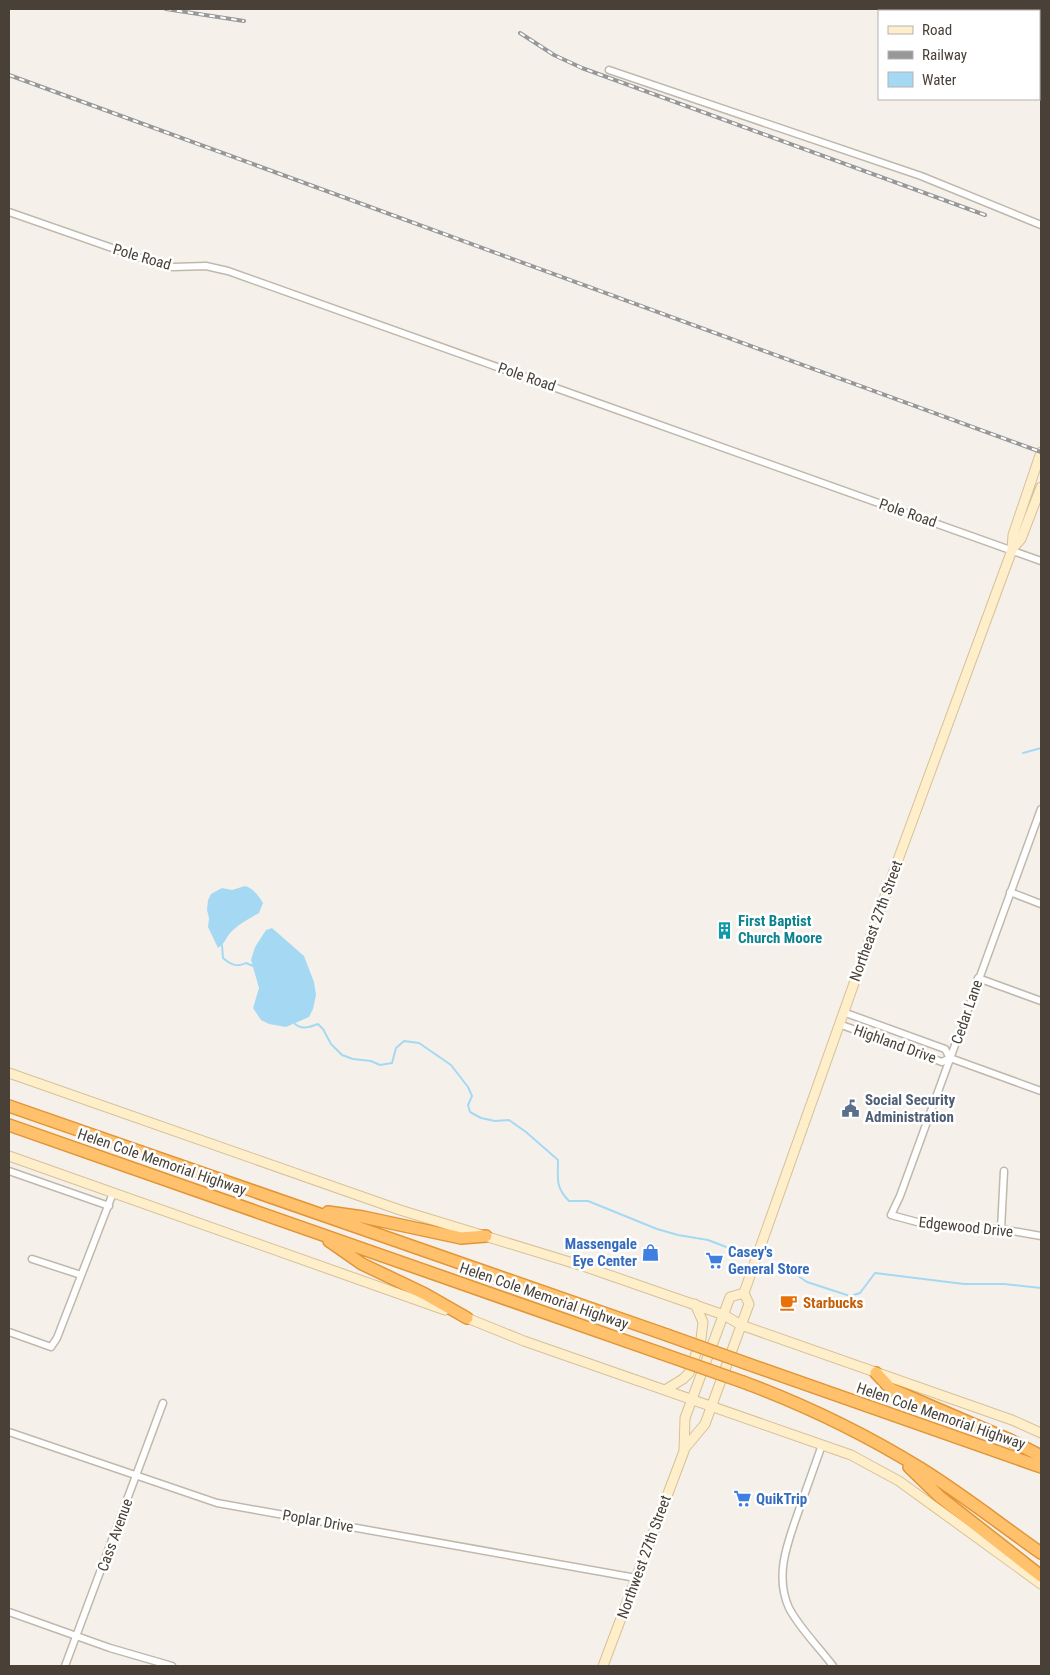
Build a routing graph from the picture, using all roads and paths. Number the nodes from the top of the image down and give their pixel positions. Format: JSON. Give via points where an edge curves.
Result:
{"nodes":[{"id":1,"x":609,"y":70,"type":"dead end"},
{"id":2,"x":9,"y":212,"type":"edge"},
{"id":3,"x":1041,"y":226,"type":"edge"},
{"id":4,"x":1041,"y":452,"type":"edge"},
{"id":5,"x":1041,"y":488,"type":"edge"},
{"id":6,"x":1012,"y":550,"type":"junction"},
{"id":7,"x":1041,"y":561,"type":"edge"},
{"id":8,"x":1041,"y":809,"type":"edge"},
{"id":9,"x":1010,"y":892,"type":"junction"},
{"id":10,"x":1041,"y":904,"type":"edge"},
{"id":11,"x":978,"y":978,"type":"junction"},
{"id":12,"x":1041,"y":1001,"type":"edge"},
{"id":13,"x":843,"y":1012,"type":"junction"},
{"id":14,"x":839,"y":1024,"type":"junction"},
{"id":15,"x":950,"y":1058,"type":"junction"},
{"id":16,"x":9,"y":1073,"type":"edge"},
{"id":17,"x":1041,"y":1091,"type":"edge"},
{"id":18,"x":9,"y":1106,"type":"edge"},
{"id":19,"x":9,"y":1125,"type":"edge"},
{"id":20,"x":9,"y":1156,"type":"edge"},
{"id":21,"x":9,"y":1171,"type":"edge"},
{"id":22,"x":1004,"y":1171,"type":"dead end"},
{"id":23,"x":114,"y":1193,"type":"junction"},
{"id":24,"x":109,"y":1206,"type":"junction"},
{"id":25,"x":301,"y":1208,"type":"junction"},
{"id":26,"x":891,"y":1215,"type":"joint"},
{"id":27,"x":1001,"y":1229,"type":"junction"},
{"id":28,"x":316,"y":1232,"type":"junction"},
{"id":29,"x":486,"y":1236,"type":"junction"},
{"id":30,"x":1041,"y":1236,"type":"edge"},
{"id":31,"x":32,"y":1258,"type":"dead end"},
{"id":32,"x":82,"y":1276,"type":"junction"},
{"id":33,"x":744,"y":1293,"type":"junction"},
{"id":34,"x":695,"y":1304,"type":"junction"},
{"id":35,"x":724,"y":1315,"type":"junction"},
{"id":36,"x":467,"y":1318,"type":"junction"},
{"id":37,"x":741,"y":1325,"type":"junction"},
{"id":38,"x":9,"y":1332,"type":"edge"},
{"id":39,"x":876,"y":1373,"type":"junction"},
{"id":40,"x":665,"y":1390,"type":"junction"},
{"id":41,"x":692,"y":1400,"type":"junction"},
{"id":42,"x":163,"y":1403,"type":"dead end"},
{"id":43,"x":712,"y":1407,"type":"junction"},
{"id":44,"x":9,"y":1432,"type":"edge"},
{"id":45,"x":1041,"y":1433,"type":"edge"},
{"id":46,"x":822,"y":1445,"type":"junction"},
{"id":47,"x":685,"y":1448,"type":"junction"},
{"id":48,"x":893,"y":1452,"type":"junction"},
{"id":49,"x":1041,"y":1456,"type":"edge"},
{"id":50,"x":1041,"y":1467,"type":"edge"},
{"id":51,"x":137,"y":1476,"type":"junction"},
{"id":52,"x":1041,"y":1553,"type":"edge"},
{"id":53,"x":1041,"y":1576,"type":"edge"},
{"id":54,"x":636,"y":1578,"type":"junction"},
{"id":55,"x":1041,"y":1584,"type":"edge"},
{"id":56,"x":9,"y":1612,"type":"edge"},
{"id":57,"x":77,"y":1636,"type":"junction"},
{"id":58,"x":66,"y":1666,"type":"edge"},
{"id":59,"x":172,"y":1666,"type":"edge"},
{"id":60,"x":603,"y":1666,"type":"edge"},
{"id":61,"x":833,"y":1666,"type":"edge"}],
"edges":[{"from":1,"to":3,"type":"street","via":[[921,176]]},
{"from":2,"to":6,"type":"street","name":"Pole Road","via":[[158,264],[206,266],[228,271]]},
{"from":4,"to":6,"type":"main road","name":"Northeast 27th Street","via":[[1013,536]]},
{"from":5,"to":6,"type":"main road","name":"Northeast 27th Street","via":[[1021,539]]},
{"from":6,"to":7,"type":"street","name":"Pole Road"},
{"from":6,"to":13,"type":"main road","name":"Northeast 27th Street"},
{"from":8,"to":9,"type":"street","name":"Cedar Lane"},
{"from":9,"to":10,"type":"street"},
{"from":9,"to":11,"type":"street","name":"Cedar Lane"},
{"from":11,"to":12,"type":"street"},
{"from":11,"to":15,"type":"street","name":"Cedar Lane"},
{"from":13,"to":14,"type":"main road","name":"Northeast 27th Street"},
{"from":13,"to":15,"type":"street","name":"Highland Drive","via":[[945,1049]]},
{"from":14,"to":15,"type":"street","name":"Highland Drive","via":[[942,1062]]},
{"from":14,"to":33,"type":"main road","name":"Northeast 27th Street"},
{"from":15,"to":17,"type":"street","name":"Highland Drive"},
{"from":15,"to":26,"type":"street","name":"Cedar Lane"},
{"from":16,"to":29,"type":"main road","via":[[400,1210]]},
{"from":18,"to":25,"type":"highway","name":"Helen Cole Memorial Highway"},
{"from":19,"to":28,"type":"highway","name":"Helen Cole Memorial Highway"},
{"from":20,"to":23,"type":"main road"},
{"from":21,"to":24,"type":"street"},
{"from":22,"to":27,"type":"street"},
{"from":23,"to":24,"type":"street"},
{"from":23,"to":36,"type":"main road"},
{"from":24,"to":32,"type":"street"},
{"from":25,"to":29,"type":"highway","via":[[363,1217],[461,1238]]},
{"from":25,"to":50,"type":"highway","name":"Helen Cole Memorial Highway","bridge":true},
{"from":26,"to":27,"type":"street","name":"Edgewood Drive","via":[[932,1226]]},
{"from":27,"to":30,"type":"street","name":"Edgewood Drive"},
{"from":28,"to":36,"type":"highway","via":[[362,1264]]},
{"from":28,"to":48,"type":"highway","name":"Helen Cole Memorial Highway","bridge":true,"via":[[743,1382],[828,1417]]},
{"from":29,"to":34,"type":"main road"},
{"from":31,"to":32,"type":"street"},
{"from":32,"to":38,"type":"street","via":[[52,1347]]},
{"from":33,"to":35,"type":"main road","via":[[730,1297]]},
{"from":33,"to":37,"type":"main road","name":"Northeast 27th Street","via":[[748,1304]]},
{"from":34,"to":35,"type":"main road"},
{"from":34,"to":40,"type":"main road","via":[[703,1322],[701,1339],[688,1373]]},
{"from":35,"to":37,"type":"main road"},
{"from":35,"to":41,"type":"main road","name":"Northwest 27th Street"},
{"from":36,"to":40,"type":"main road"},
{"from":37,"to":39,"type":"main road"},
{"from":37,"to":43,"type":"main road","name":"Northwest 27th Street"},
{"from":39,"to":45,"type":"main road"},
{"from":39,"to":49,"type":"highway","via":[[896,1392]]},
{"from":40,"to":41,"type":"main road"},
{"from":41,"to":43,"type":"main road"},
{"from":41,"to":47,"type":"main road","name":"Northwest 27th Street","via":[[686,1418]]},
{"from":42,"to":51,"type":"street","name":"Cass Avenue"},
{"from":43,"to":46,"type":"main road"},
{"from":43,"to":47,"type":"main road","name":"Northwest 27th Street","via":[[705,1424]]},
{"from":44,"to":51,"type":"street","name":"Poplar Drive"},
{"from":46,"to":55,"type":"main road","via":[[850,1455],[899,1481]]},
{"from":46,"to":61,"type":"street","via":[[787,1543],[782,1580],[794,1616]]},
{"from":47,"to":54,"type":"main road","name":"Northwest 27th Street"},
{"from":48,"to":52,"type":"highway","name":"Helen Cole Memorial Highway"},
{"from":48,"to":53,"type":"highway","via":[[940,1497]]},
{"from":51,"to":54,"type":"street","name":"Poplar Drive","via":[[203,1499],[239,1507]]},
{"from":51,"to":57,"type":"street","name":"Cass Avenue"},
{"from":54,"to":60,"type":"main road","name":"Northwest 27th Street"},
{"from":56,"to":57,"type":"street"},
{"from":57,"to":58,"type":"street","name":"Cass Avenue"},
{"from":57,"to":59,"type":"street"}]}
